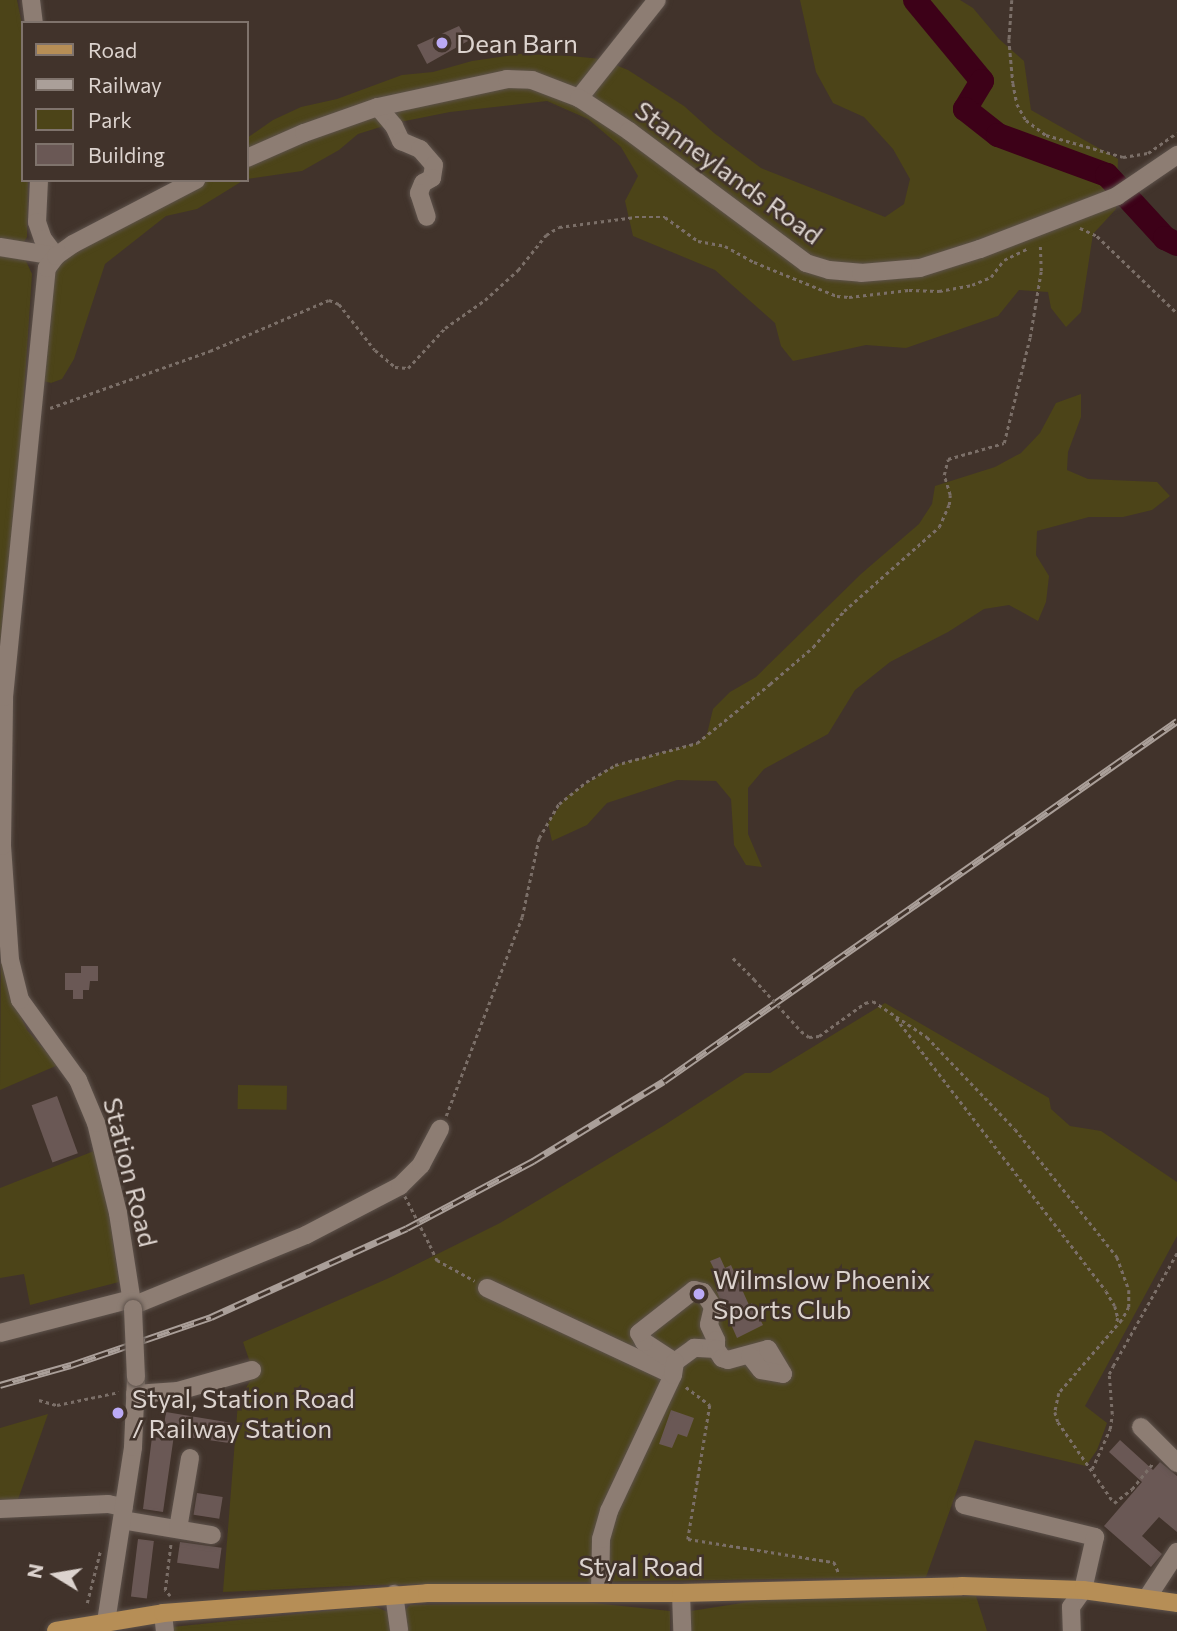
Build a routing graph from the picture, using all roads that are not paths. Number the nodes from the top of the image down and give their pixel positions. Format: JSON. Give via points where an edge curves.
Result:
{"nodes":[{"id":1,"x":31,"y":0,"type":"edge"},
{"id":2,"x":657,"y":0,"type":"edge"},
{"id":3,"x":34,"y":21,"type":"edge"},
{"id":4,"x":579,"y":98,"type":"junction"},
{"id":5,"x":379,"y":107,"type":"junction"},
{"id":6,"x":1177,"y":155,"type":"edge"},
{"id":7,"x":248,"y":158,"type":"edge"},
{"id":8,"x":39,"y":182,"type":"edge"},
{"id":9,"x":192,"y":182,"type":"edge"},
{"id":10,"x":427,"y":217,"type":"dead end"},
{"id":11,"x":0,"y":247,"type":"edge"},
{"id":12,"x":55,"y":256,"type":"junction"},
{"id":13,"x":8,"y":567,"type":"edge"},
{"id":14,"x":440,"y":1129,"type":"road end"},
{"id":15,"x":487,"y":1288,"type":"road end"},
{"id":16,"x":132,"y":1305,"type":"junction"},
{"id":17,"x":0,"y":1333,"type":"edge"},
{"id":18,"x":716,"y":1349,"type":"junction"},
{"id":19,"x":750,"y":1356,"type":"dead end"},
{"id":20,"x":674,"y":1368,"type":"junction"},
{"id":21,"x":252,"y":1370,"type":"dead end"},
{"id":22,"x":136,"y":1386,"type":"junction"},
{"id":23,"x":1141,"y":1427,"type":"dead end"},
{"id":24,"x":190,"y":1458,"type":"dead end"},
{"id":25,"x":1177,"y":1463,"type":"edge"},
{"id":26,"x":964,"y":1505,"type":"dead end"},
{"id":27,"x":0,"y":1508,"type":"edge"},
{"id":28,"x":123,"y":1513,"type":"junction"},
{"id":29,"x":176,"y":1529,"type":"junction"},
{"id":30,"x":212,"y":1535,"type":"dead end"},
{"id":31,"x":1177,"y":1552,"type":"edge"},
{"id":32,"x":1083,"y":1590,"type":"junction"},
{"id":33,"x":600,"y":1592,"type":"junction"},
{"id":34,"x":681,"y":1593,"type":"junction"},
{"id":35,"x":394,"y":1594,"type":"junction"},
{"id":36,"x":1147,"y":1598,"type":"junction"},
{"id":37,"x":1177,"y":1603,"type":"edge"},
{"id":38,"x":168,"y":1619,"type":"edge"},
{"id":39,"x":106,"y":1622,"type":"junction"},
{"id":40,"x":56,"y":1631,"type":"edge"},
{"id":41,"x":399,"y":1631,"type":"edge"},
{"id":42,"x":682,"y":1631,"type":"edge"},
{"id":43,"x":1071,"y":1631,"type":"edge"}],
"edges":[{"from":1,"to":3,"type":"street"},
{"from":2,"to":4,"type":"street"},
{"from":4,"to":5,"type":"street","name":"Stanneylands Road","via":[[552,85],[507,79]]},
{"from":4,"to":6,"type":"street","name":"Stanneylands Road","via":[[806,263],[829,270],[882,273],[920,268],[979,249],[1117,196]]},
{"from":5,"to":7,"type":"street","name":"Stanneylands Road"},
{"from":5,"to":10,"type":"street","via":[[401,141],[428,155],[434,165],[432,178],[423,183],[419,193]]},
{"from":8,"to":12,"type":"street","via":[[37,222]]},
{"from":9,"to":12,"type":"street"},
{"from":11,"to":12,"type":"street"},
{"from":12,"to":13,"type":"street","name":"Station Road","via":[[47,268],[43,290],[33,409]]},
{"from":13,"to":16,"type":"street","name":"Station Road","via":[[1,753],[9,960],[20,1000],[67,1062],[90,1105],[118,1213]]},
{"from":14,"to":16,"type":"street","via":[[421,1166],[400,1186],[306,1235]]},
{"from":15,"to":20,"type":"street"},
{"from":16,"to":17,"type":"street"},
{"from":16,"to":22,"type":"street","name":"Station Road","bridge":true},
{"from":18,"to":19,"type":"street","via":[[724,1360]]},
{"from":18,"to":20,"type":"street","via":[[694,1348]]},
{"from":18,"to":20,"type":"street","via":[[709,1325],[713,1307],[703,1292],[694,1290],[639,1333]]},
{"from":20,"to":33,"type":"street","via":[[609,1511],[601,1539]]},
{"from":21,"to":22,"type":"street","via":[[178,1391]]},
{"from":22,"to":28,"type":"street","name":"Station Road"},
{"from":23,"to":25,"type":"street"},
{"from":24,"to":29,"type":"street"},
{"from":26,"to":32,"type":"street","via":[[1095,1538]]},
{"from":27,"to":28,"type":"street","via":[[108,1504]]},
{"from":28,"to":29,"type":"street"},
{"from":28,"to":39,"type":"street","name":"Station Road"},
{"from":29,"to":30,"type":"street"},
{"from":31,"to":36,"type":"street"},
{"from":32,"to":34,"type":"main road","name":"Styal Road","via":[[962,1586]]},
{"from":32,"to":36,"type":"main road","name":"Styal Road"},
{"from":32,"to":43,"type":"street","via":[[1071,1607]]},
{"from":33,"to":34,"type":"main road","name":"Styal Road"},
{"from":33,"to":35,"type":"main road","name":"Styal Road"},
{"from":34,"to":42,"type":"street"},
{"from":35,"to":38,"type":"main road","name":"Styal Road"},
{"from":35,"to":41,"type":"street"},
{"from":36,"to":37,"type":"main road","name":"Styal Road"},
{"from":38,"to":39,"type":"main road","name":"Styal Road"},
{"from":39,"to":40,"type":"main road","name":"Styal Road"}]}
